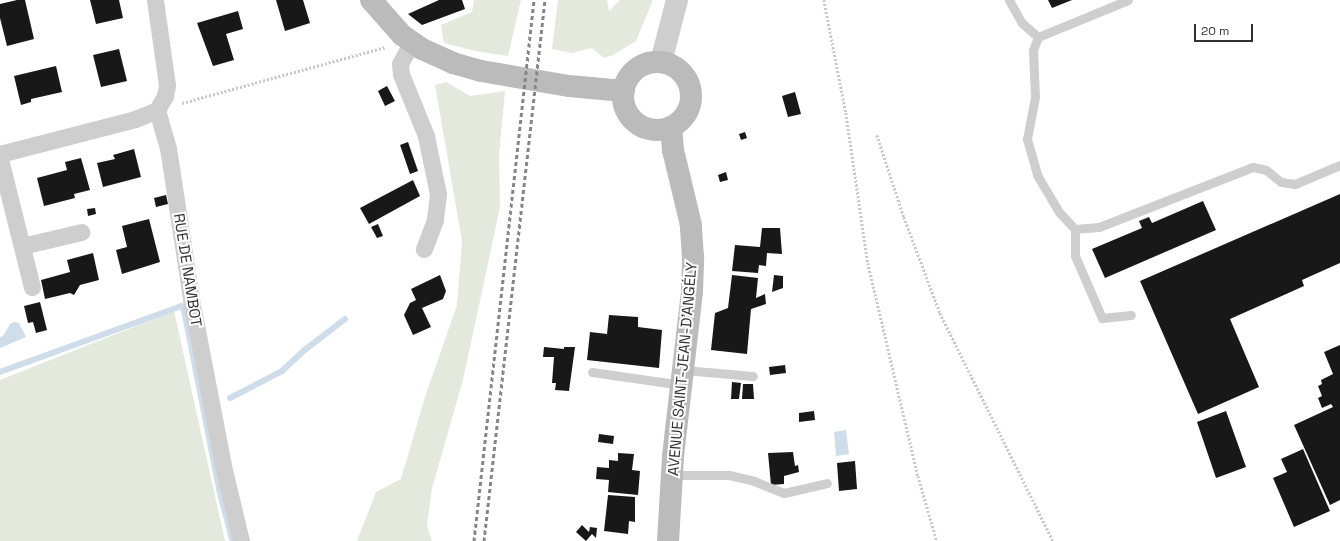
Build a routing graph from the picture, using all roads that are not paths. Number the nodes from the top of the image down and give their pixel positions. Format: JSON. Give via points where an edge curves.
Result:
{"nodes":[{"id":1,"x":155,"y":0,"type":"edge"},
{"id":2,"x":371,"y":0,"type":"edge"},
{"id":3,"x":677,"y":0,"type":"edge"},
{"id":4,"x":1009,"y":0,"type":"edge"},
{"id":5,"x":1128,"y":0,"type":"edge"},
{"id":6,"x":1038,"y":37,"type":"junction"},
{"id":7,"x":407,"y":39,"type":"junction"},
{"id":8,"x":661,"y":62,"type":"junction"},
{"id":9,"x":624,"y":91,"type":"junction"},
{"id":10,"x":157,"y":110,"type":"junction"},
{"id":11,"x":671,"y":127,"type":"junction"},
{"id":12,"x":0,"y":154,"type":"edge"},
{"id":13,"x":0,"y":159,"type":"edge"},
{"id":14,"x":1340,"y":165,"type":"edge"},
{"id":15,"x":1075,"y":229,"type":"junction"},
{"id":16,"x":81,"y":232,"type":"dead end"},
{"id":17,"x":22,"y":246,"type":"junction"},
{"id":18,"x":424,"y":250,"type":"dead end"},
{"id":19,"x":32,"y":287,"type":"dead end"},
{"id":20,"x":1131,"y":315,"type":"dead end"},
{"id":21,"x":592,"y":372,"type":"dead end"},
{"id":22,"x":753,"y":376,"type":"dead end"},
{"id":23,"x":683,"y":377,"type":"junction"},
{"id":24,"x":672,"y":475,"type":"junction"},
{"id":25,"x":827,"y":483,"type":"dead end"},
{"id":26,"x":241,"y":541,"type":"edge"},
{"id":27,"x":668,"y":541,"type":"edge"}],
"edges":[{"from":1,"to":10,"type":"street","via":[[167,85],[165,96]]},
{"from":2,"to":7,"type":"main road"},
{"from":3,"to":8,"type":"street"},
{"from":4,"to":6,"type":"lane","via":[[1022,23]]},
{"from":5,"to":6,"type":"lane"},
{"from":6,"to":15,"type":"lane","via":[[1032,50],[1034,97],[1027,140],[1037,175],[1059,212]]},
{"from":7,"to":9,"type":"main road","via":[[453,63],[569,86]]},
{"from":7,"to":18,"type":"street","via":[[400,64],[401,74],[426,136],[438,194],[435,220]]},
{"from":8,"to":9,"type":"main road","via":[[648,63],[636,69],[628,79]]},
{"from":8,"to":11,"type":"main road","via":[[683,73],[690,84],[692,97],[689,109],[682,120]]},
{"from":9,"to":11,"type":"main road","via":[[625,106],[632,118],[643,127],[657,130]]},
{"from":10,"to":12,"type":"street","via":[[135,119]]},
{"from":10,"to":26,"type":"street","name":"RUE DE NAMBOT","via":[[168,148],[194,314],[224,470]]},
{"from":11,"to":23,"type":"main road","name":"AVENUE SAINT-JEAN-D'ANGÉLY","via":[[691,225],[692,291]]},
{"from":13,"to":17,"type":"street"},
{"from":14,"to":15,"type":"lane","via":[[1295,184],[1281,182],[1266,170],[1253,167],[1099,227]]},
{"from":15,"to":20,"type":"lane","via":[[1075,256],[1102,318]]},
{"from":16,"to":17,"type":"street"},
{"from":17,"to":19,"type":"street"},
{"from":21,"to":23,"type":"lane"},
{"from":22,"to":23,"type":"lane"},
{"from":23,"to":24,"type":"main road","name":"AVENUE SAINT-JEAN-D'ANGÉLY"},
{"from":24,"to":25,"type":"lane","via":[[728,475],[754,481],[784,494]]},
{"from":24,"to":27,"type":"main road","name":"AVENUE SAINT-JEAN-D'ANGÉLY"}]}
